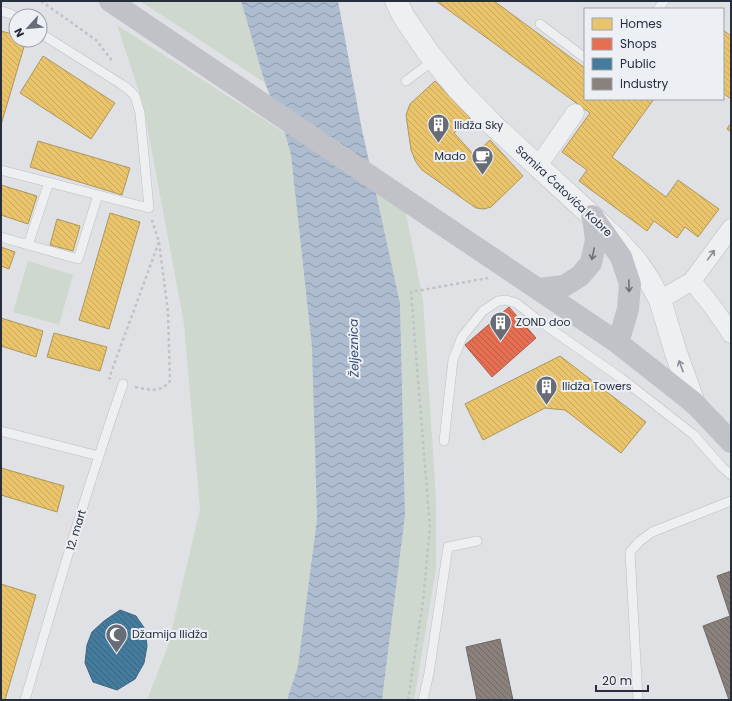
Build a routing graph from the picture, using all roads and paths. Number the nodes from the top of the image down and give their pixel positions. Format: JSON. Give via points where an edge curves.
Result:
{"nodes":[{"id":1,"x":41,"y":1,"type":"edge"},
{"id":2,"x":110,"y":1,"type":"edge"},
{"id":3,"x":396,"y":1,"type":"edge"},
{"id":4,"x":540,"y":24,"type":"dead end"},
{"id":5,"x":48,"y":38,"type":"edge"},
{"id":6,"x":584,"y":57,"type":"edge"},
{"id":7,"x":434,"y":60,"type":"junction"},
{"id":8,"x":117,"y":68,"type":"dead end"},
{"id":9,"x":406,"y":81,"type":"dead end"},
{"id":10,"x":575,"y":113,"type":"dead end"},
{"id":11,"x":538,"y":166,"type":"junction"},
{"id":12,"x":1,"y":170,"type":"edge"},
{"id":13,"x":49,"y":182,"type":"junction"},
{"id":14,"x":98,"y":195,"type":"junction"},
{"id":15,"x":149,"y":208,"type":"junction"},
{"id":16,"x":592,"y":216,"type":"junction"},
{"id":17,"x":731,"y":228,"type":"edge"},
{"id":18,"x":1,"y":237,"type":"edge"},
{"id":19,"x":159,"y":242,"type":"junction"},
{"id":20,"x":28,"y":245,"type":"junction"},
{"id":21,"x":511,"y":271,"type":"junction"},
{"id":22,"x":692,"y":281,"type":"junction"},
{"id":23,"x":539,"y":289,"type":"junction"},
{"id":24,"x":660,"y":300,"type":"junction"},
{"id":25,"x":731,"y":334,"type":"edge"},
{"id":26,"x":618,"y":343,"type":"junction"},
{"id":27,"x":123,"y":384,"type":"junction"},
{"id":28,"x":694,"y":403,"type":"junction"},
{"id":29,"x":1,"y":431,"type":"edge"},
{"id":30,"x":444,"y":441,"type":"dead end"},
{"id":31,"x":731,"y":442,"type":"edge"},
{"id":32,"x":98,"y":456,"type":"junction"},
{"id":33,"x":731,"y":475,"type":"edge"},
{"id":34,"x":731,"y":501,"type":"edge"},
{"id":35,"x":477,"y":541,"type":"dead end"},
{"id":36,"x":25,"y":700,"type":"edge"},
{"id":37,"x":408,"y":700,"type":"edge"},
{"id":38,"x":423,"y":700,"type":"edge"},
{"id":39,"x":638,"y":700,"type":"edge"}],
"edges":[{"from":1,"to":8,"type":"path","via":[[96,40]]},
{"from":2,"to":21,"type":"main road","name":"Samira Ćatovića Kobre"},
{"from":3,"to":7,"type":"street","name":"Samira Ćatovića Kobre"},
{"from":4,"to":6,"type":"lane"},
{"from":5,"to":15,"type":"lane","via":[[121,84],[135,96],[140,113]]},
{"from":7,"to":9,"type":"lane"},
{"from":7,"to":11,"type":"street","name":"Samira Ćatovića Kobre","via":[[458,89]]},
{"from":10,"to":11,"type":"street"},
{"from":11,"to":16,"type":"street","name":"Samira Ćatovića Kobre"},
{"from":12,"to":13,"type":"lane"},
{"from":13,"to":14,"type":"lane"},
{"from":13,"to":20,"type":"lane"},
{"from":14,"to":15,"type":"lane"},
{"from":14,"to":20,"type":"lane","via":[[78,259]]},
{"from":15,"to":19,"type":"path"},
{"from":16,"to":23,"type":"main road","one_way":true,"via":[[596,240],[591,263],[580,276],[564,286]]},
{"from":16,"to":24,"type":"street","name":"Samira Ćatovića Kobre","via":[[637,262]]},
{"from":16,"to":26,"type":"main road","one_way":true,"via":[[621,257],[630,284],[628,309]]},
{"from":22,"to":17,"type":"street","one_way":true},
{"from":18,"to":20,"type":"lane"},
{"from":19,"to":27,"type":"path","via":[[109,378]]},
{"from":19,"to":27,"type":"path","via":[[168,312],[170,381],[154,390]]},
{"from":21,"to":23,"type":"main road","name":"Samira Ćatovića Kobre"},
{"from":21,"to":37,"type":"path","via":[[411,292],[430,528],[423,602]]},
{"from":22,"to":24,"type":"street"},
{"from":22,"to":25,"type":"street","via":[[713,306]]},
{"from":23,"to":26,"type":"main road","name":"Samira Ćatovića Kobre"},
{"from":28,"to":24,"type":"street","name":"Samira Ćatovića Kobre","one_way":true},
{"from":26,"to":28,"type":"main road","name":"Samira Ćatovića Kobre"},
{"from":27,"to":32,"type":"lane","name":"12. mart"},
{"from":28,"to":31,"type":"main road","name":"Samira Ćatovića Kobre"},
{"from":29,"to":32,"type":"lane"},
{"from":30,"to":33,"type":"lane","via":[[452,360],[462,337],[483,310],[498,301],[506,300],[516,303],[665,412],[694,435]]},
{"from":32,"to":36,"type":"lane","name":"12. mart"},
{"from":34,"to":39,"type":"lane","via":[[652,532],[630,552]]},
{"from":35,"to":38,"type":"lane","via":[[448,547],[430,673]]}]}
